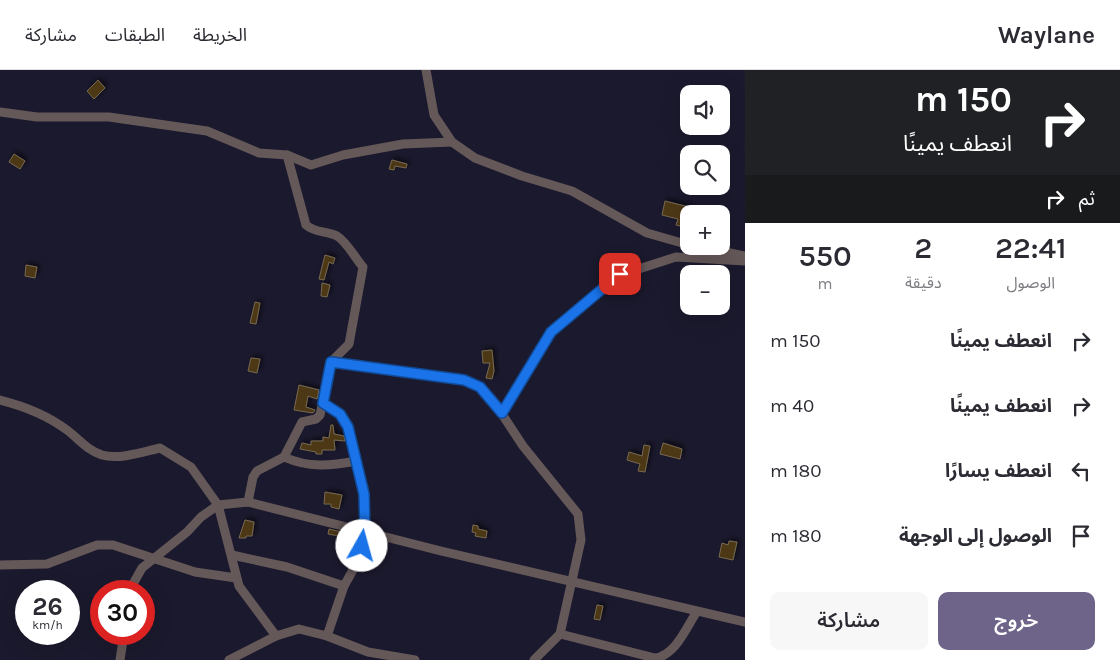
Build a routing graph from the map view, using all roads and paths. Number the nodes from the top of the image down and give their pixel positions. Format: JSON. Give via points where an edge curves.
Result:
{"nodes":[{"id":1,"x":426,"y":70,"type":"edge"},
{"id":2,"x":0,"y":112,"type":"edge"},
{"id":3,"x":452,"y":142,"type":"junction"},
{"id":4,"x":287,"y":155,"type":"junction"},
{"id":5,"x":680,"y":242,"type":"edge"},
{"id":6,"x":730,"y":253,"type":"edge"},
{"id":7,"x":745,"y":256,"type":"edge"},
{"id":8,"x":745,"y":261,"type":"edge"},
{"id":9,"x":331,"y":362,"type":"junction"},
{"id":10,"x":0,"y":400,"type":"edge"},
{"id":11,"x":323,"y":403,"type":"junction"},
{"id":12,"x":502,"y":413,"type":"junction"},
{"id":13,"x":284,"y":457,"type":"junction"},
{"id":14,"x":356,"y":461,"type":"junction"},
{"id":15,"x":248,"y":502,"type":"junction"},
{"id":16,"x":218,"y":506,"type":"junction"},
{"id":17,"x":365,"y":532,"type":"junction"},
{"id":18,"x":232,"y":555,"type":"junction"},
{"id":19,"x":153,"y":558,"type":"junction"},
{"id":20,"x":0,"y":565,"type":"edge"},
{"id":21,"x":236,"y":578,"type":"junction"},
{"id":22,"x":135,"y":580,"type":"edge"},
{"id":23,"x":573,"y":582,"type":"junction"},
{"id":24,"x":344,"y":586,"type":"junction"},
{"id":25,"x":696,"y":612,"type":"junction"},
{"id":26,"x":745,"y":622,"type":"edge"},
{"id":27,"x":560,"y":634,"type":"junction"},
{"id":28,"x":276,"y":636,"type":"junction"},
{"id":29,"x":327,"y":636,"type":"junction"},
{"id":30,"x":122,"y":645,"type":"edge"},
{"id":31,"x":634,"y":651,"type":"junction"},
{"id":32,"x":369,"y":656,"type":"edge"},
{"id":33,"x":120,"y":660,"type":"edge"},
{"id":34,"x":229,"y":660,"type":"edge"},
{"id":35,"x":415,"y":660,"type":"edge"},
{"id":36,"x":534,"y":660,"type":"edge"},
{"id":37,"x":631,"y":660,"type":"edge"}],
"edges":[{"from":1,"to":3,"type":"street","via":[[434,115]]},
{"from":2,"to":4,"type":"street","via":[[109,117],[207,131],[259,153]]},
{"from":3,"to":4,"type":"street","via":[[403,144],[343,155],[311,165]]},
{"from":3,"to":5,"type":"street","via":[[475,158],[572,191],[646,233]]},
{"from":4,"to":9,"type":"street","via":[[306,225],[336,235],[363,267],[348,344]]},
{"from":6,"to":7,"type":"street"},
{"from":8,"to":12,"type":"street","via":[[676,257],[620,274],[551,332]]},
{"from":9,"to":11,"type":"street"},
{"from":9,"to":12,"type":"street","via":[[464,380],[480,387]]},
{"from":10,"to":16,"type":"street","via":[[45,416],[85,447],[104,456],[160,448],[191,467]]},
{"from":11,"to":13,"type":"street","via":[[319,417],[302,422]]},
{"from":11,"to":14,"type":"street","via":[[340,414],[348,427]]},
{"from":12,"to":23,"type":"street","via":[[522,446],[578,514],[581,540]]},
{"from":13,"to":14,"type":"street","via":[[298,463],[326,467]]},
{"from":13,"to":15,"type":"street","via":[[253,476]]},
{"from":14,"to":17,"type":"street","via":[[364,494]]},
{"from":15,"to":16,"type":"street"},
{"from":15,"to":17,"type":"street"},
{"from":16,"to":18,"type":"street"},
{"from":16,"to":19,"type":"street"},
{"from":17,"to":23,"type":"street"},
{"from":17,"to":24,"type":"street","via":[[358,561]]},
{"from":18,"to":21,"type":"street"},
{"from":18,"to":24,"type":"street","via":[[287,567]]},
{"from":19,"to":20,"type":"street","via":[[113,545],[97,545],[47,564]]},
{"from":19,"to":21,"type":"street","via":[[195,572]]},
{"from":19,"to":22,"type":"street"},
{"from":21,"to":28,"type":"street","via":[[238,586]]},
{"from":23,"to":25,"type":"street"},
{"from":23,"to":27,"type":"street"},
{"from":24,"to":29,"type":"street"},
{"from":25,"to":26,"type":"street"},
{"from":25,"to":31,"type":"street","via":[[664,657],[655,658]]},
{"from":27,"to":31,"type":"street"},
{"from":27,"to":36,"type":"street"},
{"from":28,"to":29,"type":"street","via":[[299,629]]},
{"from":28,"to":34,"type":"street"},
{"from":29,"to":32,"type":"street"},
{"from":30,"to":33,"type":"street"},
{"from":31,"to":37,"type":"street"},
{"from":32,"to":35,"type":"street"}]}
